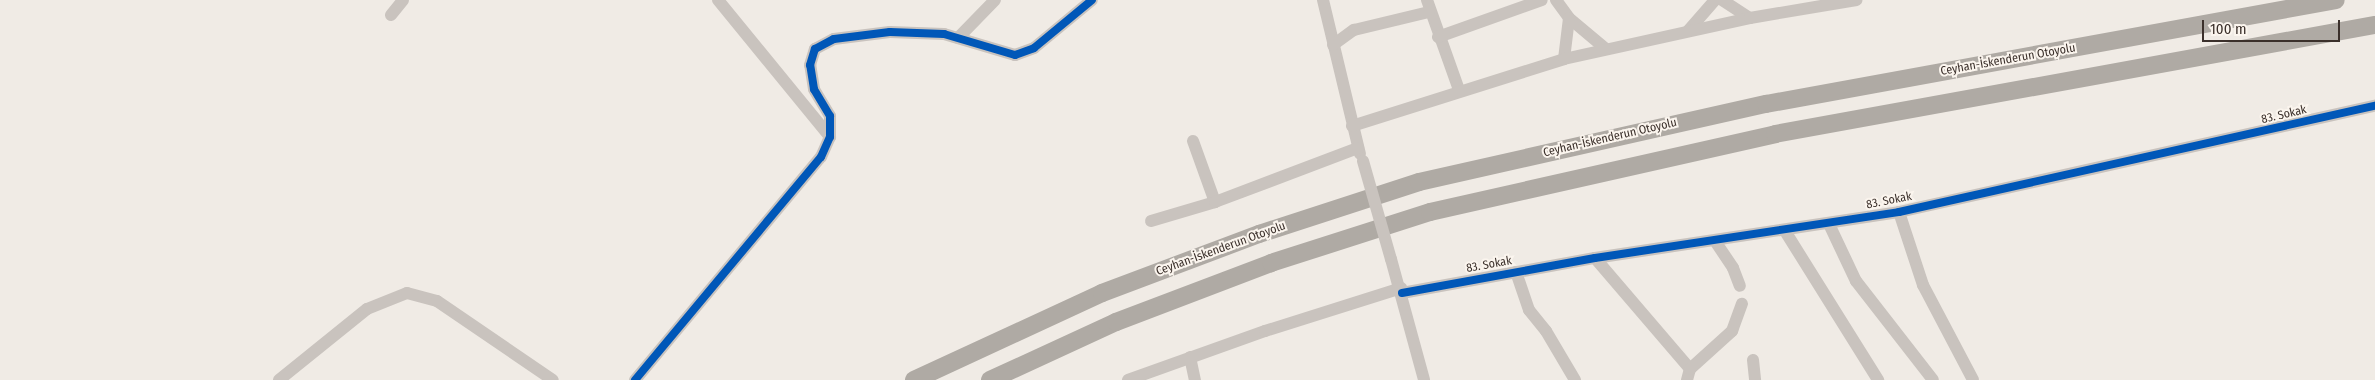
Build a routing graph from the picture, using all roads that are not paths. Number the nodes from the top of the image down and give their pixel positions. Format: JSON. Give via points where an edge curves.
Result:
{"nodes":[{"id":1,"x":403,"y":0,"type":"edge"},
{"id":2,"x":718,"y":0,"type":"edge"},
{"id":3,"x":995,"y":0,"type":"edge"},
{"id":4,"x":1092,"y":0,"type":"edge"},
{"id":5,"x":1323,"y":0,"type":"edge"},
{"id":6,"x":1542,"y":0,"type":"edge"},
{"id":7,"x":1556,"y":0,"type":"edge"},
{"id":8,"x":1715,"y":0,"type":"edge"},
{"id":9,"x":1722,"y":0,"type":"edge"},
{"id":10,"x":1856,"y":0,"type":"edge"},
{"id":11,"x":2336,"y":0,"type":"edge"},
{"id":12,"x":1826,"y":3,"type":"edge"},
{"id":13,"x":1428,"y":6,"type":"edge"},
{"id":14,"x":391,"y":15,"type":"dead end"},
{"id":15,"x":1569,"y":18,"type":"junction"},
{"id":16,"x":1750,"y":18,"type":"junction"},
{"id":17,"x":2375,"y":25,"type":"edge"},
{"id":18,"x":1688,"y":31,"type":"junction"},
{"id":19,"x":1438,"y":37,"type":"junction"},
{"id":20,"x":958,"y":38,"type":"junction"},
{"id":21,"x":1333,"y":45,"type":"junction"},
{"id":22,"x":1606,"y":49,"type":"junction"},
{"id":23,"x":1564,"y":58,"type":"junction"},
{"id":24,"x":1459,"y":90,"type":"junction"},
{"id":25,"x":2375,"y":106,"type":"edge"},
{"id":26,"x":1352,"y":126,"type":"junction"},
{"id":27,"x":830,"y":137,"type":"junction"},
{"id":28,"x":1193,"y":141,"type":"dead end"},
{"id":29,"x":1358,"y":148,"type":"junction"},
{"id":30,"x":1215,"y":202,"type":"junction"},
{"id":31,"x":1899,"y":212,"type":"junction"},
{"id":32,"x":1151,"y":222,"type":"dead end"},
{"id":33,"x":1829,"y":224,"type":"junction"},
{"id":34,"x":1785,"y":231,"type":"junction"},
{"id":35,"x":1715,"y":241,"type":"junction"},
{"id":36,"x":1595,"y":258,"type":"junction"},
{"id":37,"x":1516,"y":272,"type":"junction"},
{"id":38,"x":1740,"y":286,"type":"dead end"},
{"id":39,"x":1401,"y":290,"type":"junction"},
{"id":40,"x":1742,"y":304,"type":"dead end"},
{"id":41,"x":1190,"y":357,"type":"junction"},
{"id":42,"x":1752,"y":360,"type":"dead end"},
{"id":43,"x":1689,"y":374,"type":"edge"},
{"id":44,"x":279,"y":380,"type":"edge"},
{"id":45,"x":552,"y":380,"type":"edge"},
{"id":46,"x":635,"y":380,"type":"edge"},
{"id":47,"x":914,"y":380,"type":"edge"},
{"id":48,"x":990,"y":380,"type":"edge"},
{"id":49,"x":1128,"y":380,"type":"edge"},
{"id":50,"x":1195,"y":380,"type":"edge"},
{"id":51,"x":1424,"y":380,"type":"edge"},
{"id":52,"x":1575,"y":380,"type":"edge"},
{"id":53,"x":1755,"y":380,"type":"edge"},
{"id":54,"x":1878,"y":380,"type":"edge"},
{"id":55,"x":1933,"y":380,"type":"edge"},
{"id":56,"x":1973,"y":380,"type":"edge"}],
"edges":[{"from":1,"to":14,"type":"street"},
{"from":2,"to":27,"type":"street"},
{"from":3,"to":20,"type":"street"},
{"from":4,"to":20,"type":"street","via":[[1034,48],[1014,55]]},
{"from":5,"to":21,"type":"street"},
{"from":6,"to":19,"type":"street"},
{"from":7,"to":15,"type":"street"},
{"from":8,"to":18,"type":"street"},
{"from":9,"to":16,"type":"street"},
{"from":10,"to":12,"type":"street"},
{"from":11,"to":47,"type":"highway","name":"Ceyhan-İskenderun Otoyolu","via":[[1766,104],[1419,182],[1259,234],[1102,293]]},
{"from":12,"to":16,"type":"street"},
{"from":13,"to":19,"type":"street"},
{"from":13,"to":21,"type":"street","via":[[1354,30]]},
{"from":15,"to":22,"type":"street"},
{"from":15,"to":23,"type":"street"},
{"from":16,"to":18,"type":"street"},
{"from":17,"to":48,"type":"highway","via":[[1775,134],[1430,212],[1271,263],[1116,322]]},
{"from":18,"to":22,"type":"street"},
{"from":19,"to":24,"type":"street"},
{"from":20,"to":27,"type":"street","via":[[890,32],[834,39],[816,49],[810,65],[814,89],[830,116]]},
{"from":21,"to":26,"type":"street"},
{"from":22,"to":23,"type":"street"},
{"from":23,"to":24,"type":"street"},
{"from":24,"to":26,"type":"street"},
{"from":25,"to":31,"type":"street","name":"83. Sokak"},
{"from":26,"to":29,"type":"street"},
{"from":27,"to":46,"type":"street","via":[[821,157]]},
{"from":28,"to":30,"type":"street"},
{"from":29,"to":30,"type":"street"},
{"from":29,"to":39,"type":"street","bridge":true},
{"from":30,"to":32,"type":"street"},
{"from":31,"to":33,"type":"street","name":"83. Sokak"},
{"from":31,"to":56,"type":"street","via":[[1923,285]]},
{"from":33,"to":34,"type":"street","name":"83. Sokak"},
{"from":33,"to":55,"type":"street","via":[[1856,281]]},
{"from":34,"to":35,"type":"street","name":"83. Sokak"},
{"from":34,"to":54,"type":"street"},
{"from":35,"to":36,"type":"street","name":"83. Sokak"},
{"from":35,"to":38,"type":"street","via":[[1733,268]]},
{"from":36,"to":37,"type":"street","name":"83. Sokak"},
{"from":36,"to":43,"type":"street"},
{"from":37,"to":39,"type":"street","name":"83. Sokak"},
{"from":37,"to":52,"type":"street","via":[[1529,310],[1546,331]]},
{"from":39,"to":41,"type":"street","name":"83. Sokak"},
{"from":39,"to":51,"type":"street"},
{"from":40,"to":43,"type":"street","via":[[1732,331]]},
{"from":41,"to":49,"type":"street","name":"83. Sokak"},
{"from":41,"to":50,"type":"street"},
{"from":42,"to":53,"type":"street"},
{"from":44,"to":45,"type":"street","via":[[367,309],[407,293],[437,301]]}]}
